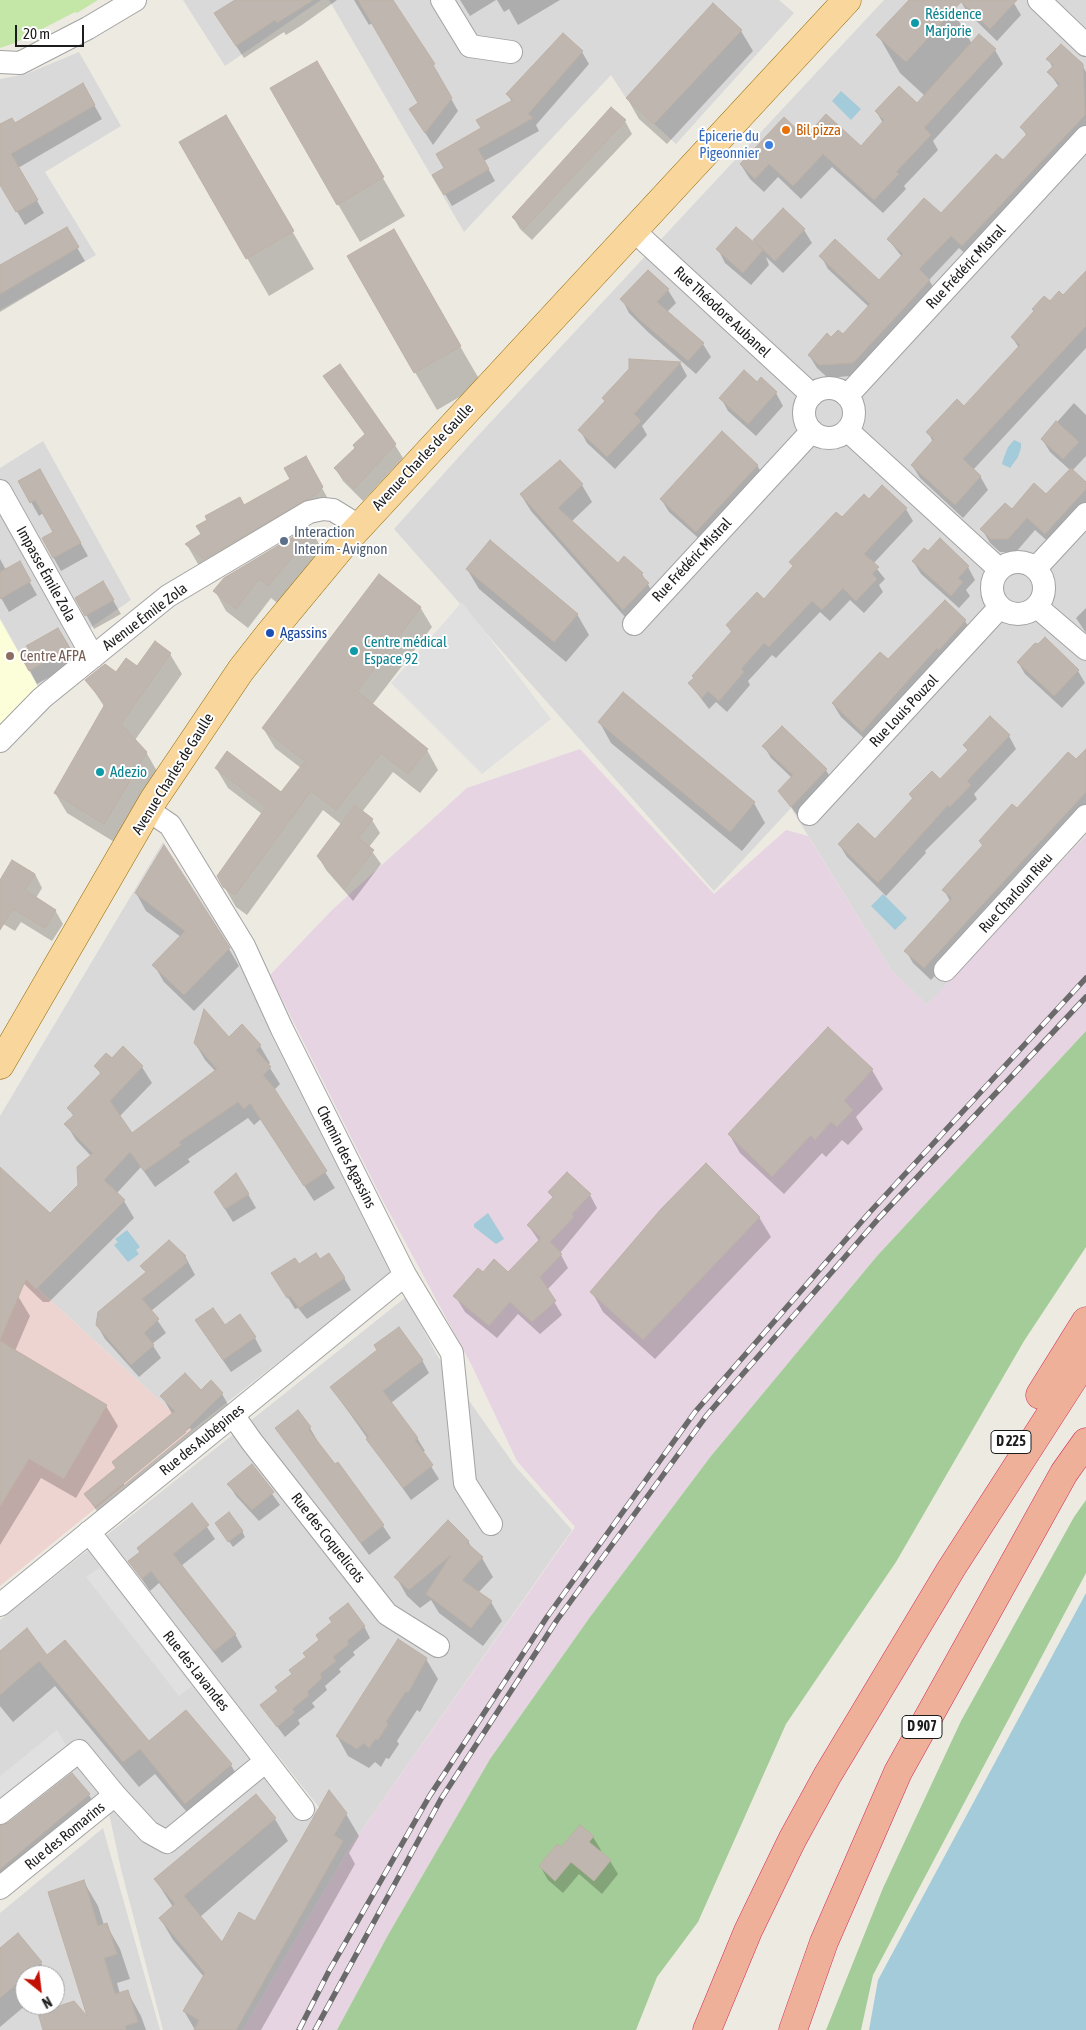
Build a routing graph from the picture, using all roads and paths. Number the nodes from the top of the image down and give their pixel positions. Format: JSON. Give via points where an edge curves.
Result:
{"nodes":[{"id":1,"x":135,"y":0,"type":"edge"},
{"id":2,"x":442,"y":0,"type":"edge"},
{"id":3,"x":848,"y":0,"type":"edge"},
{"id":4,"x":1039,"y":0,"type":"edge"},
{"id":5,"x":1086,"y":45,"type":"edge"},
{"id":6,"x":511,"y":52,"type":"dead end"},
{"id":7,"x":0,"y":62,"type":"edge"},
{"id":8,"x":1086,"y":137,"type":"edge"},
{"id":9,"x":633,"y":230,"type":"junction"},
{"id":10,"x":812,"y":395,"type":"junction"},
{"id":11,"x":847,"y":396,"type":"junction"},
{"id":12,"x":847,"y":430,"type":"junction"},
{"id":13,"x":812,"y":431,"type":"junction"},
{"id":14,"x":0,"y":491,"type":"edge"},
{"id":15,"x":1086,"y":514,"type":"edge"},
{"id":16,"x":359,"y":526,"type":"junction"},
{"id":17,"x":1036,"y":568,"type":"junction"},
{"id":18,"x":999,"y":569,"type":"junction"},
{"id":19,"x":1000,"y":607,"type":"junction"},
{"id":20,"x":1037,"y":607,"type":"junction"},
{"id":21,"x":634,"y":624,"type":"dead end"},
{"id":22,"x":1086,"y":649,"type":"edge"},
{"id":23,"x":93,"y":657,"type":"junction"},
{"id":24,"x":0,"y":741,"type":"edge"},
{"id":25,"x":148,"y":810,"type":"junction"},
{"id":26,"x":809,"y":814,"type":"dead end"},
{"id":27,"x":1086,"y":816,"type":"edge"},
{"id":28,"x":945,"y":970,"type":"dead end"},
{"id":29,"x":0,"y":1065,"type":"edge"},
{"id":30,"x":405,"y":1275,"type":"junction"},
{"id":31,"x":1086,"y":1321,"type":"edge"},
{"id":32,"x":1086,"y":1359,"type":"edge"},
{"id":33,"x":233,"y":1415,"type":"junction"},
{"id":34,"x":1086,"y":1442,"type":"edge"},
{"id":35,"x":491,"y":1524,"type":"dead end"},
{"id":36,"x":89,"y":1532,"type":"junction"},
{"id":37,"x":951,"y":1569,"type":"junction"},
{"id":38,"x":0,"y":1605,"type":"edge"},
{"id":39,"x":438,"y":1646,"type":"dead end"},
{"id":40,"x":266,"y":1761,"type":"junction"},
{"id":41,"x":115,"y":1795,"type":"junction"},
{"id":42,"x":302,"y":1809,"type":"dead end"},
{"id":43,"x":0,"y":1813,"type":"edge"},
{"id":44,"x":0,"y":1888,"type":"edge"},
{"id":45,"x":707,"y":2030,"type":"edge"},
{"id":46,"x":793,"y":2030,"type":"edge"}],
"edges":[{"from":1,"to":7,"type":"street","via":[[20,63]]},
{"from":2,"to":6,"type":"street","via":[[470,46]]},
{"from":3,"to":9,"type":"main road","name":"Avenue Charles de Gaulle"},
{"from":4,"to":5,"type":"street"},
{"from":8,"to":11,"type":"street","name":"Rue Frédéric Mistral"},
{"from":9,"to":10,"type":"street","name":"Rue Théodore Aubanel"},
{"from":9,"to":16,"type":"main road","name":"Avenue Charles de Gaulle"},
{"from":10,"to":11,"type":"street","via":[[830,387]]},
{"from":10,"to":13,"type":"street","via":[[805,404],[804,413],[804,420]]},
{"from":11,"to":12,"type":"street","via":[[854,414]]},
{"from":12,"to":13,"type":"street","via":[[832,438],[823,438]]},
{"from":12,"to":18,"type":"street"},
{"from":13,"to":21,"type":"street","name":"Rue Frédéric Mistral"},
{"from":14,"to":23,"type":"street","name":"Impasse Émile Zola"},
{"from":15,"to":17,"type":"street"},
{"from":16,"to":23,"type":"street","name":"Avenue Émile Zola","via":[[333,510],[309,512],[168,596]]},
{"from":16,"to":25,"type":"main road","name":"Avenue Charles de Gaulle","via":[[241,670]]},
{"from":17,"to":18,"type":"street","via":[[1021,561]]},
{"from":17,"to":20,"type":"street","via":[[1045,587]]},
{"from":18,"to":19,"type":"street","via":[[994,576],[992,592]]},
{"from":19,"to":20,"type":"street","via":[[1011,614],[1025,614]]},
{"from":19,"to":26,"type":"street","name":"Rue Louis Pouzol"},
{"from":20,"to":22,"type":"street"},
{"from":23,"to":24,"type":"street","name":"Avenue Émile Zola","via":[[42,698]]},
{"from":25,"to":29,"type":"main road","name":"Avenue Charles de Gaulle"},
{"from":25,"to":30,"type":"street","name":"Chemin des Agassins","via":[[170,825],[244,946]]},
{"from":27,"to":28,"type":"street","name":"Rue Charloun Rieu"},
{"from":30,"to":33,"type":"street","name":"Rue des Aubépines"},
{"from":30,"to":35,"type":"street","name":"Chemin des Agassins","via":[[452,1353],[465,1483]]},
{"from":31,"to":37,"type":"highway","number":"D 225","via":[[954,1533]]},
{"from":32,"to":37,"type":"highway"},
{"from":33,"to":36,"type":"street","name":"Rue des Aubépines"},
{"from":33,"to":39,"type":"street","name":"Rue des Coquelicots","via":[[387,1614]]},
{"from":34,"to":46,"type":"highway","number":"D 907","via":[[1059,1481],[898,1772],[824,1942]]},
{"from":36,"to":38,"type":"street","name":"Rue des Aubépines"},
{"from":36,"to":40,"type":"street","name":"Rue des Lavandes"},
{"from":37,"to":45,"type":"highway","via":[[792,1840],[748,1931]]},
{"from":40,"to":41,"type":"street","name":"Rue des Romarins","via":[[167,1842],[149,1832]]},
{"from":40,"to":42,"type":"street","name":"Rue des Lavandes"},
{"from":41,"to":43,"type":"street","via":[[79,1751]]},
{"from":41,"to":44,"type":"street","name":"Rue des Romarins"}]}
